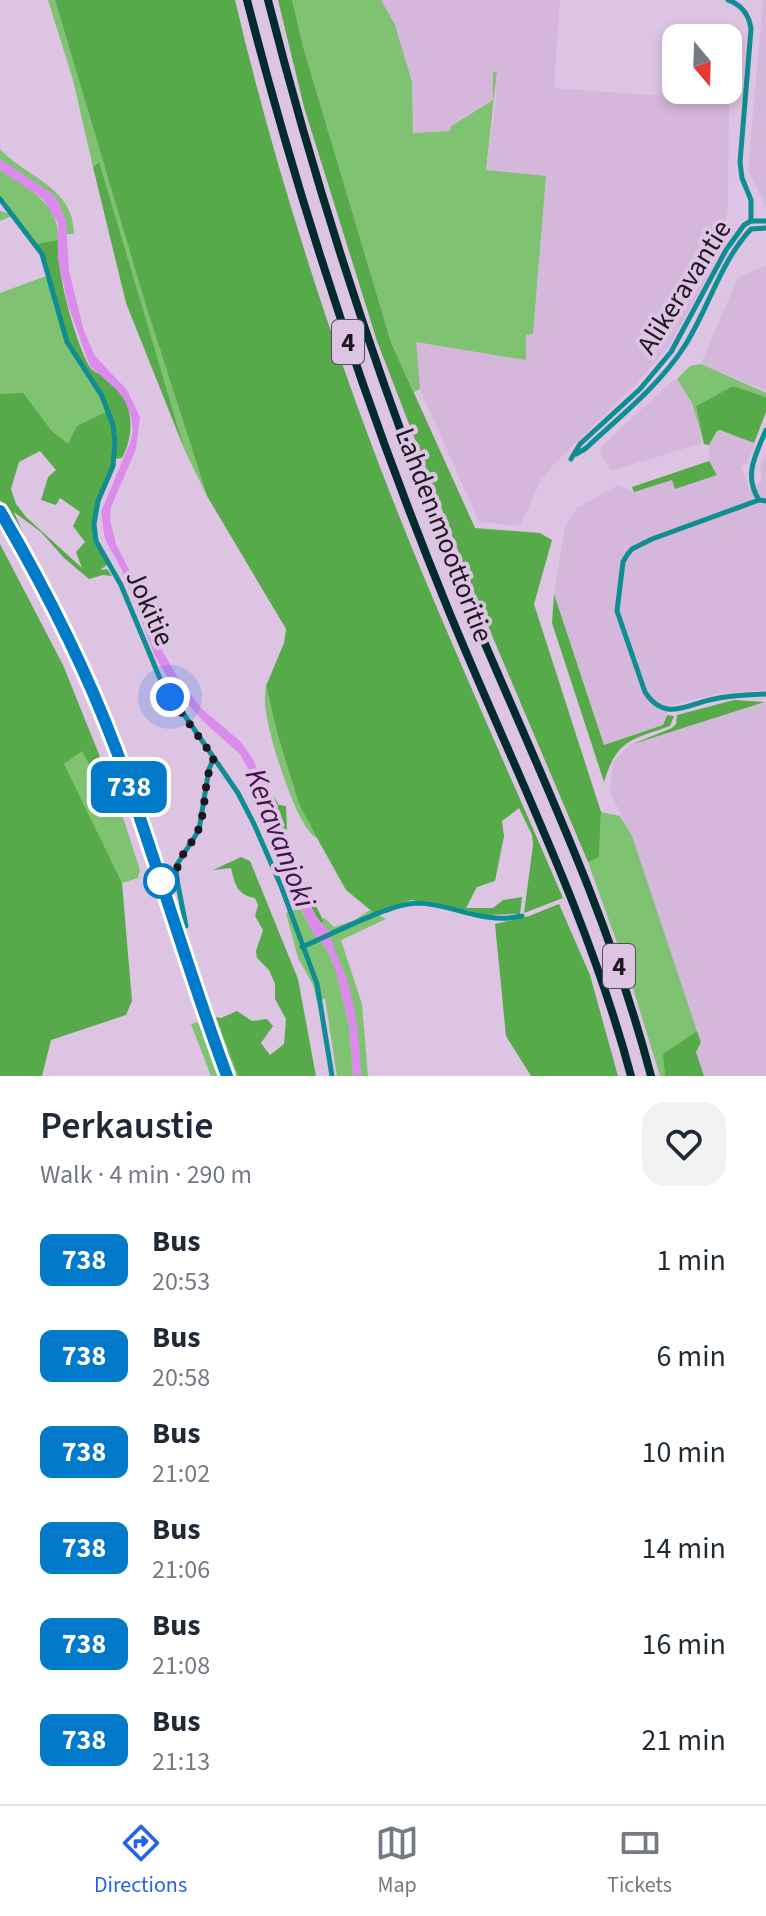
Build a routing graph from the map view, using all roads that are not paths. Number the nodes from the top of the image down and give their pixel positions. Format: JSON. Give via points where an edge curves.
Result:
{"nodes":[{"id":1,"x":247,"y":0,"type":"edge"},
{"id":2,"x":268,"y":0,"type":"edge"},
{"id":3,"x":728,"y":0,"type":"edge"},
{"id":4,"x":0,"y":199,"type":"edge"},
{"id":5,"x":751,"y":221,"type":"junction"},
{"id":6,"x":766,"y":221,"type":"edge"},
{"id":7,"x":766,"y":228,"type":"edge"},
{"id":8,"x":751,"y":229,"type":"junction"},
{"id":9,"x":766,"y":430,"type":"edge"},
{"id":10,"x":763,"y":500,"type":"edge"},
{"id":11,"x":0,"y":511,"type":"edge"},
{"id":12,"x":766,"y":694,"type":"edge"},
{"id":13,"x":214,"y":758,"type":"junction"},
{"id":14,"x":522,"y":916,"type":"dead end"},
{"id":15,"x":186,"y":926,"type":"dead end"},
{"id":16,"x":302,"y":947,"type":"junction"},
{"id":17,"x":227,"y":1076,"type":"edge"},
{"id":18,"x":332,"y":1076,"type":"edge"},
{"id":19,"x":631,"y":1076,"type":"edge"},
{"id":20,"x":653,"y":1076,"type":"edge"}],
"edges":[{"from":1,"to":19,"type":"highway","name":"Lahden moottoritie","number":"4","via":[[302,204],[350,349],[427,558],[575,909]]},
{"from":2,"to":20,"type":"highway","name":"Lahden moottoritie","number":"4","via":[[323,198],[386,388],[468,604],[594,897]]},
{"from":3,"to":5,"type":"street","via":[[742,8],[751,29],[740,162]]},
{"from":4,"to":13,"type":"street","name":"Jokitie","via":[[42,254],[67,342],[102,396],[113,425],[113,466],[98,501],[96,541],[121,585],[161,681]]},
{"from":5,"to":6,"type":"street","name":"Alikeravantie"},
{"from":5,"to":8,"type":"street"},
{"from":5,"to":8,"type":"street","name":"Alikeravantie","via":[[733,239],[671,352],[573,456],[643,395],[676,358]]},
{"from":7,"to":8,"type":"street","name":"Alikeravantie"},
{"from":9,"to":10,"type":"street","via":[[750,479]]},
{"from":10,"to":12,"type":"street","via":[[632,549],[623,562],[617,611],[640,680],[655,703],[675,710],[717,698]]},
{"from":11,"to":17,"type":"main road","via":[[82,666]]},
{"from":13,"to":15,"type":"street","via":[[199,830],[176,866]]},
{"from":13,"to":16,"type":"street","name":"Jokitie","via":[[254,824]]},
{"from":14,"to":16,"type":"street","via":[[468,915],[411,903]]},
{"from":16,"to":18,"type":"street","name":"Jokitie","via":[[317,984]]}]}
